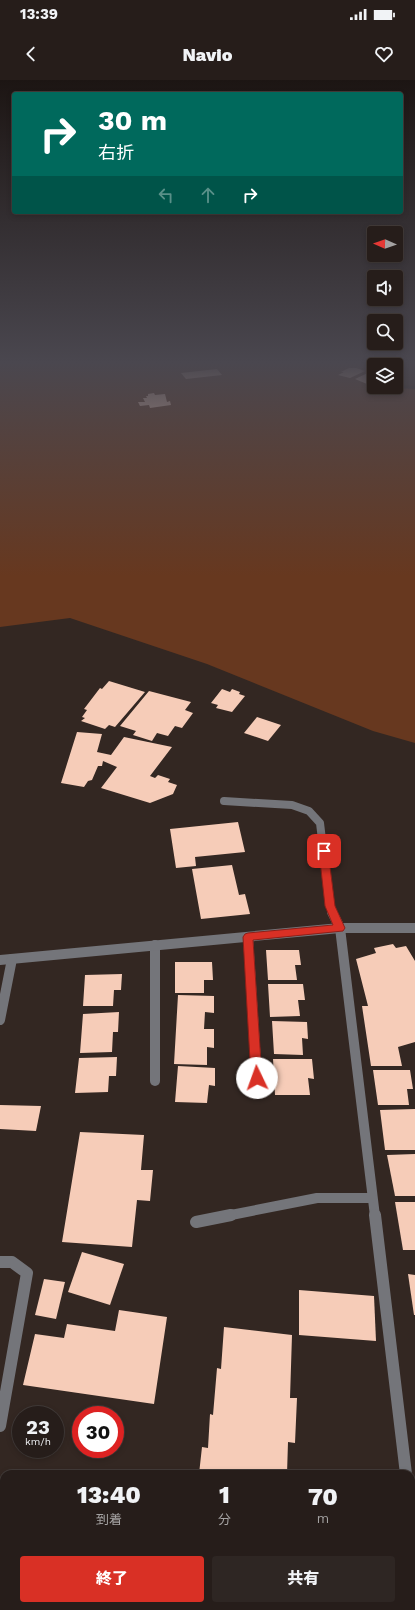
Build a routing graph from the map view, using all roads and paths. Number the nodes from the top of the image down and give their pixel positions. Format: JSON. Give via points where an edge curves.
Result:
{"nodes":[{"id":1,"x":224,"y":801,"type":"dead end"},
{"id":2,"x":340,"y":928,"type":"junction"},
{"id":3,"x":415,"y":928,"type":"edge"},
{"id":4,"x":248,"y":937,"type":"junction"},
{"id":5,"x":155,"y":945,"type":"junction"},
{"id":6,"x":12,"y":959,"type":"junction"},
{"id":7,"x":0,"y":960,"type":"edge"},
{"id":8,"x":0,"y":1020,"type":"edge"},
{"id":9,"x":155,"y":1081,"type":"dead end"},
{"id":10,"x":258,"y":1094,"type":"dead end"},
{"id":11,"x":372,"y":1198,"type":"junction"},
{"id":12,"x":196,"y":1222,"type":"dead end"},
{"id":13,"x":0,"y":1262,"type":"edge"},
{"id":14,"x":0,"y":1426,"type":"edge"},
{"id":15,"x":406,"y":1470,"type":"edge"}],
"edges":[{"from":1,"to":2,"type":"street","via":[[292,805],[309,811],[320,823],[330,906]]},
{"from":2,"to":3,"type":"street"},
{"from":2,"to":4,"type":"street"},
{"from":2,"to":11,"type":"street"},
{"from":4,"to":5,"type":"street"},
{"from":4,"to":10,"type":"street"},
{"from":5,"to":6,"type":"street"},
{"from":5,"to":9,"type":"street"},
{"from":6,"to":7,"type":"street"},
{"from":6,"to":8,"type":"street"},
{"from":11,"to":12,"type":"street","via":[[317,1198]]},
{"from":11,"to":15,"type":"street"},
{"from":13,"to":14,"type":"street","via":[[12,1262],[27,1274]]}]}
